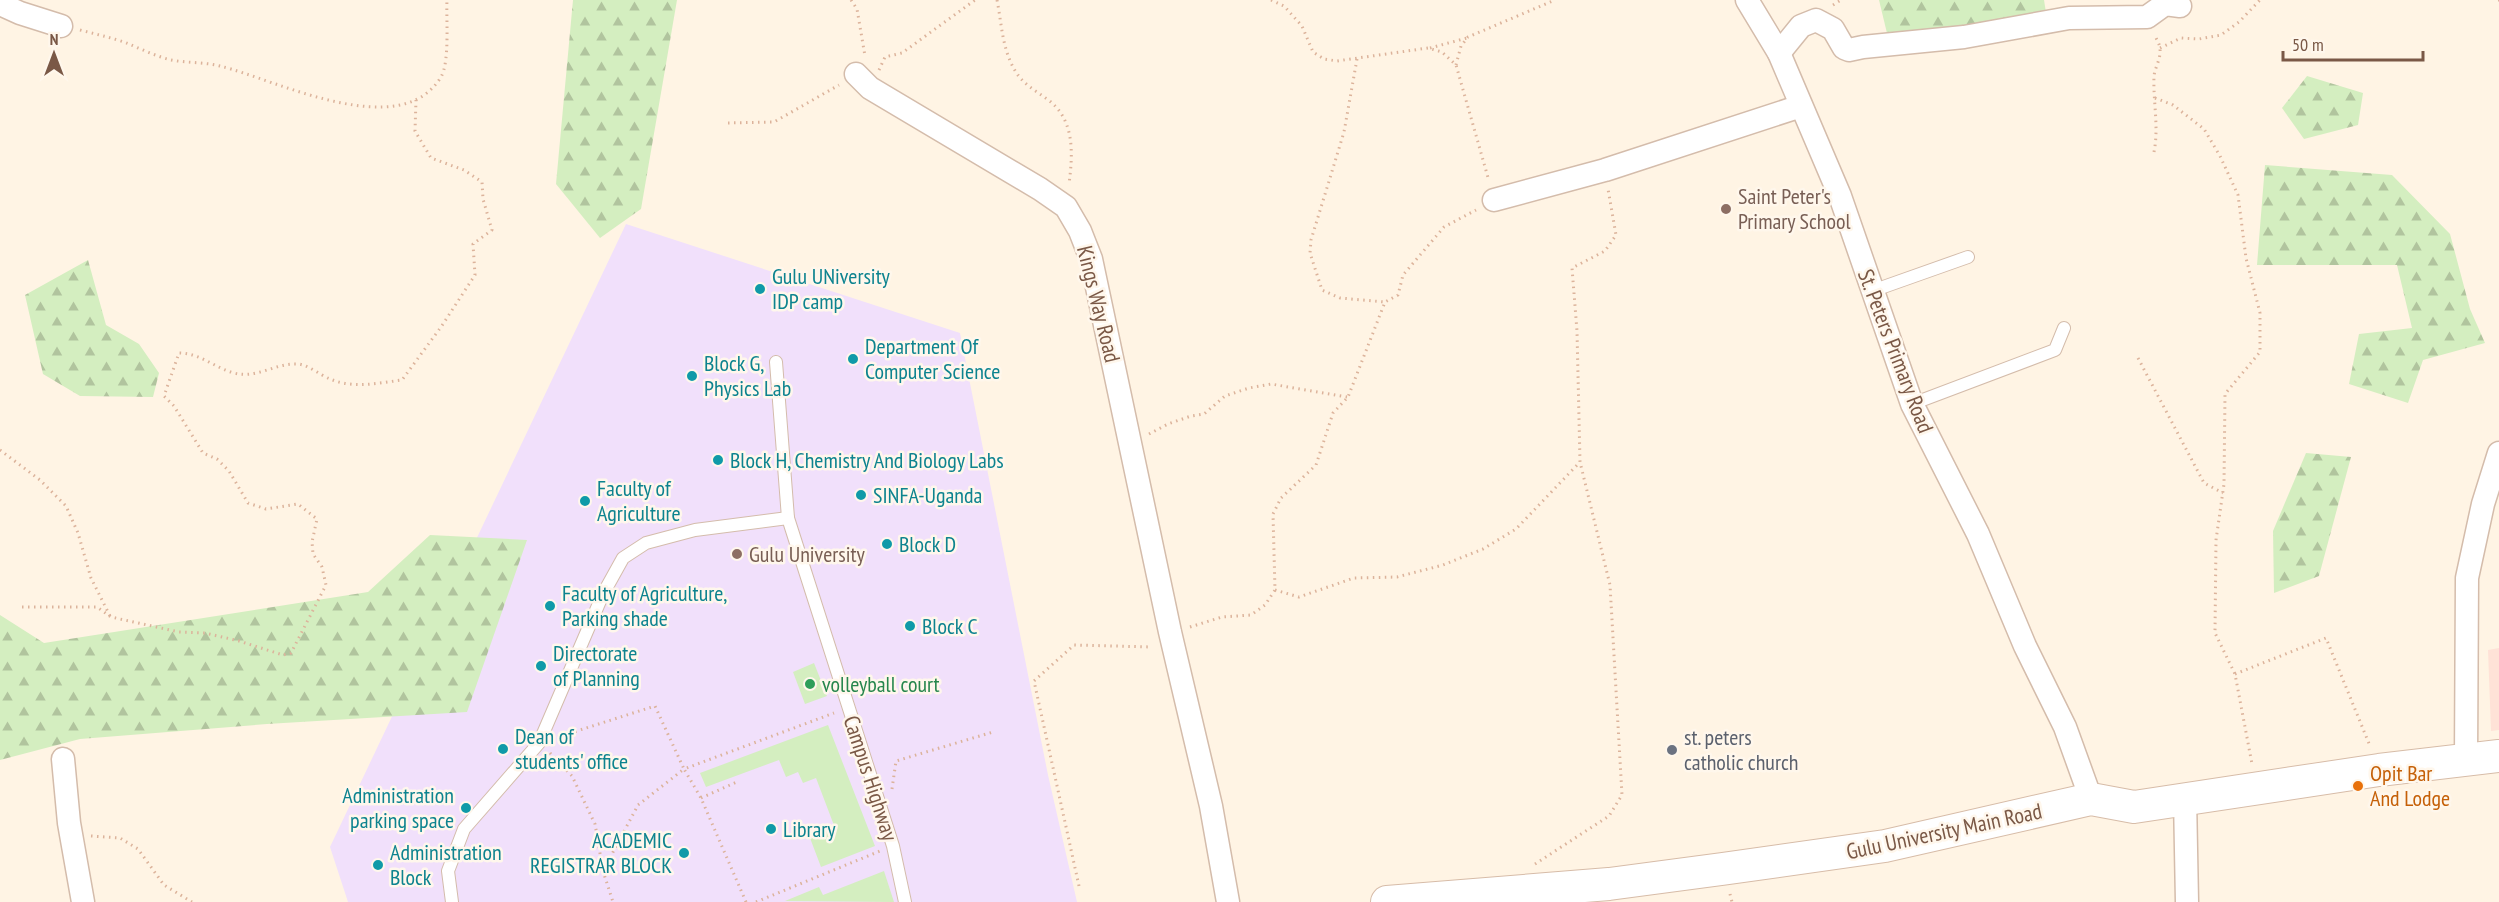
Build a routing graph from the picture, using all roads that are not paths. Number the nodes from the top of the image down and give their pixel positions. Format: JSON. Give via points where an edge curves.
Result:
{"nodes":[{"id":1,"x":1748,"y":0,"type":"edge"},
{"id":2,"x":0,"y":3,"type":"edge"},
{"id":3,"x":2180,"y":6,"type":"dead end"},
{"id":4,"x":61,"y":26,"type":"road end"},
{"id":5,"x":1779,"y":53,"type":"junction"},
{"id":6,"x":863,"y":81,"type":"road end"},
{"id":7,"x":1801,"y":106,"type":"junction"},
{"id":8,"x":1494,"y":200,"type":"road end"},
{"id":9,"x":1968,"y":257,"type":"dead end"},
{"id":10,"x":1872,"y":291,"type":"junction"},
{"id":11,"x":2064,"y":328,"type":"dead end"},
{"id":12,"x":776,"y":362,"type":"dead end"},
{"id":13,"x":1912,"y":404,"type":"junction"},
{"id":14,"x":2499,"y":453,"type":"edge"},
{"id":15,"x":788,"y":518,"type":"junction"},
{"id":16,"x":2499,"y":756,"type":"edge"},
{"id":17,"x":2466,"y":758,"type":"junction"},
{"id":18,"x":63,"y":759,"type":"dead end"},
{"id":19,"x":2185,"y":797,"type":"junction"},
{"id":20,"x":2091,"y":799,"type":"junction"},
{"id":21,"x":1407,"y":901,"type":"edge"},
{"id":22,"x":83,"y":902,"type":"edge"},
{"id":23,"x":452,"y":902,"type":"edge"},
{"id":24,"x":905,"y":902,"type":"edge"},
{"id":25,"x":1228,"y":902,"type":"edge"},
{"id":26,"x":2187,"y":902,"type":"edge"}],
"edges":[{"from":1,"to":5,"type":"street","name":"St. Peters Primary Road"},
{"from":2,"to":4,"type":"street"},
{"from":3,"to":5,"type":"street","via":[[2165,4],[2147,17],[2069,18],[1964,37],[1849,50],[1833,29],[1816,20],[1801,26]]},
{"from":5,"to":7,"type":"street","name":"St. Peters Primary Road"},
{"from":6,"to":25,"type":"street","name":"Kings Way Road","via":[[1040,189],[1066,207],[1080,231],[1091,259]]},
{"from":7,"to":8,"type":"street","via":[[1605,170]]},
{"from":7,"to":10,"type":"street","name":"St. Peters Primary Road","via":[[1840,196]]},
{"from":9,"to":10,"type":"lane"},
{"from":10,"to":13,"type":"street","name":"St. Peters Primary Road"},
{"from":11,"to":13,"type":"lane","via":[[2055,350]]},
{"from":12,"to":15,"type":"lane","name":"Campus Highway"},
{"from":13,"to":20,"type":"street","name":"St. Peters Primary Road","via":[[1978,534],[2025,646],[2065,727]]},
{"from":14,"to":17,"type":"street","via":[[2467,578]]},
{"from":15,"to":23,"type":"lane","via":[[695,530],[646,543],[623,558],[603,594],[540,743],[464,829],[448,871]]},
{"from":15,"to":24,"type":"lane","name":"Campus Highway","via":[[893,846]]},
{"from":16,"to":17,"type":"street","name":"Gulu University Main Road"},
{"from":17,"to":19,"type":"street","name":"Gulu University Main Road"},
{"from":18,"to":22,"type":"street"},
{"from":19,"to":20,"type":"street","name":"Gulu University Main Road","via":[[2134,807]]},
{"from":19,"to":26,"type":"street"},
{"from":20,"to":21,"type":"street","name":"Gulu University Main Road","via":[[1885,846],[1609,884]]}]}
